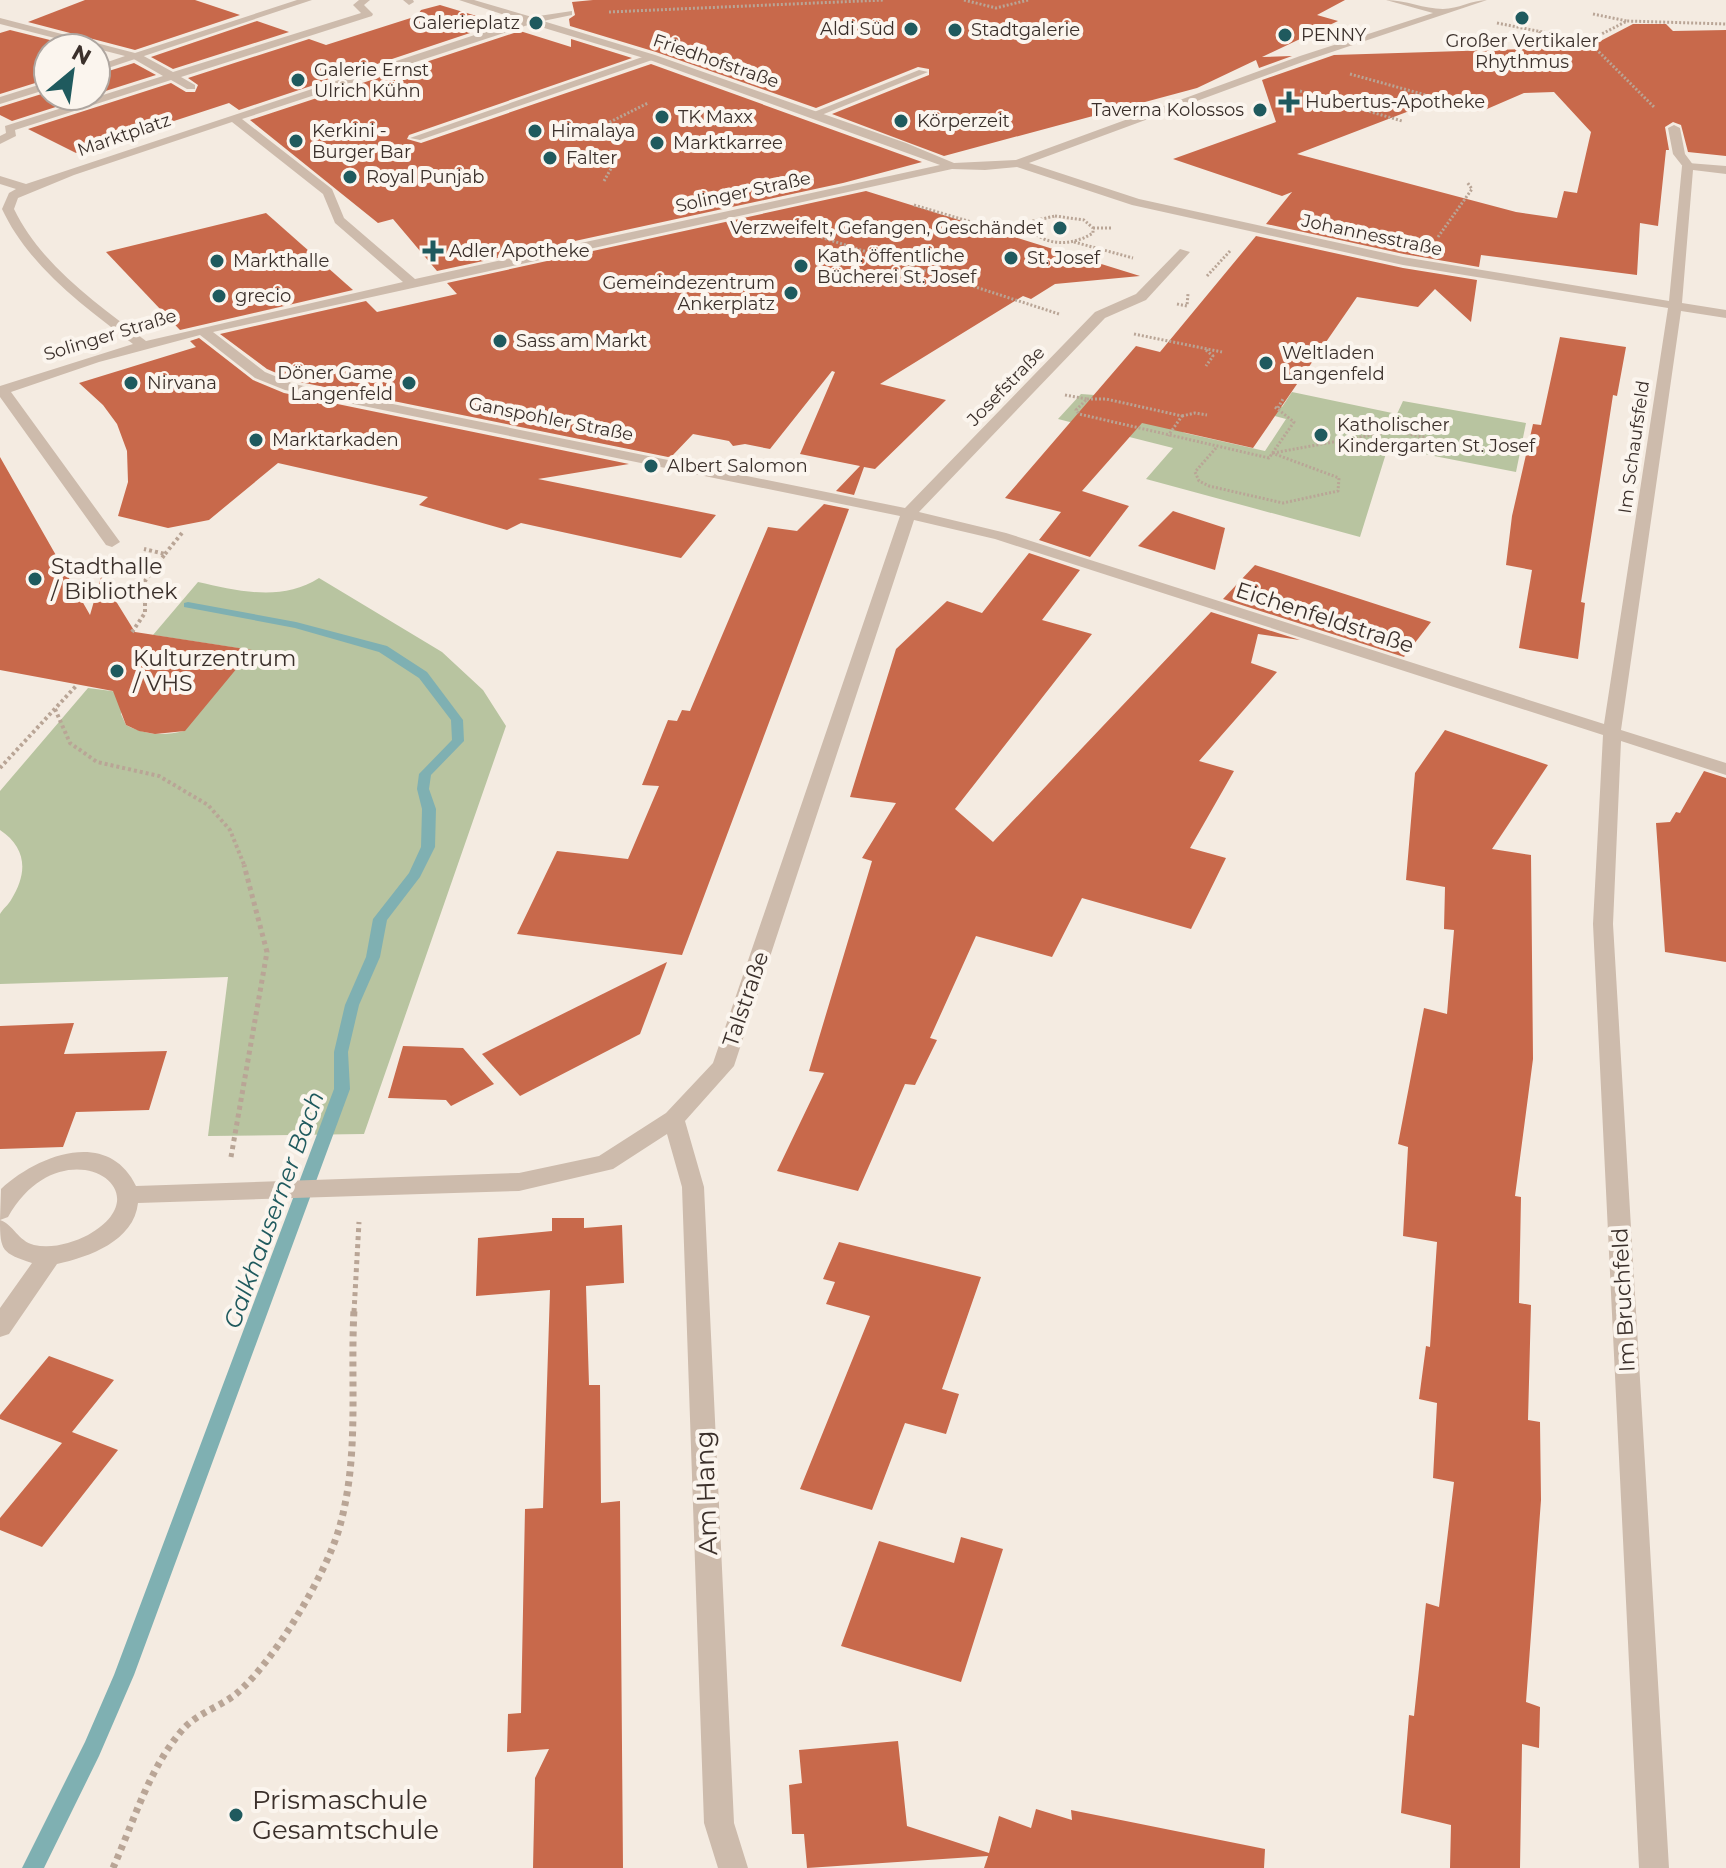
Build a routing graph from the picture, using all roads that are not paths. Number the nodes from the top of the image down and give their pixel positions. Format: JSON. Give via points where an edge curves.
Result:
{"nodes":[{"id":1,"x":307,"y":0,"type":"edge"},
{"id":2,"x":365,"y":0,"type":"edge"},
{"id":3,"x":464,"y":0,"type":"edge"},
{"id":4,"x":1391,"y":0,"type":"edge"},
{"id":5,"x":1482,"y":0,"type":"edge"},
{"id":6,"x":1444,"y":12,"type":"junction"},
{"id":7,"x":568,"y":13,"type":"road end"},
{"id":8,"x":530,"y":18,"type":"junction"},
{"id":9,"x":0,"y":21,"type":"edge"},
{"id":10,"x":136,"y":56,"type":"junction"},
{"id":11,"x":651,"y":57,"type":"junction"},
{"id":12,"x":112,"y":64,"type":"edge"},
{"id":13,"x":923,"y":72,"type":"dead end"},
{"id":14,"x":171,"y":74,"type":"junction"},
{"id":15,"x":191,"y":87,"type":"dead end"},
{"id":16,"x":32,"y":90,"type":"edge"},
{"id":17,"x":0,"y":101,"type":"edge"},
{"id":18,"x":236,"y":112,"type":"junction"},
{"id":19,"x":815,"y":114,"type":"junction"},
{"id":20,"x":1674,"y":128,"type":"road end"},
{"id":21,"x":416,"y":138,"type":"dead end"},
{"id":22,"x":0,"y":141,"type":"edge"},
{"id":23,"x":1018,"y":163,"type":"junction"},
{"id":24,"x":952,"y":166,"type":"junction"},
{"id":25,"x":1688,"y":166,"type":"junction"},
{"id":26,"x":1726,"y":170,"type":"edge"},
{"id":27,"x":0,"y":180,"type":"edge"},
{"id":28,"x":26,"y":188,"type":"junction"},
{"id":29,"x":7,"y":228,"type":"edge"},
{"id":30,"x":1184,"y":252,"type":"dead end"},
{"id":31,"x":413,"y":284,"type":"junction"},
{"id":32,"x":1675,"y":307,"type":"junction"},
{"id":33,"x":1726,"y":314,"type":"edge"},
{"id":34,"x":202,"y":330,"type":"junction"},
{"id":35,"x":141,"y":344,"type":"junction"},
{"id":36,"x":1,"y":391,"type":"edge"},
{"id":37,"x":908,"y":514,"type":"junction"},
{"id":38,"x":112,"y":542,"type":"dead end"},
{"id":39,"x":1612,"y":733,"type":"junction"},
{"id":40,"x":1726,"y":769,"type":"edge"},
{"id":41,"x":674,"y":1119,"type":"junction"},
{"id":42,"x":128,"y":1195,"type":"junction"},
{"id":43,"x":0,"y":1208,"type":"edge"},
{"id":44,"x":0,"y":1229,"type":"edge"},
{"id":45,"x":49,"y":1257,"type":"junction"},
{"id":46,"x":0,"y":1327,"type":"edge"},
{"id":47,"x":733,"y":1868,"type":"edge"},
{"id":48,"x":1654,"y":1868,"type":"edge"}],
"edges":[{"from":1,"to":10,"type":"street"},
{"from":2,"to":14,"type":"street","via":[[358,5],[368,14]]},
{"from":3,"to":8,"type":"street","name":"Friedhofstraße"},
{"from":4,"to":6,"type":"street"},
{"from":5,"to":6,"type":"street","name":"Solinger Straße"},
{"from":6,"to":23,"type":"street","name":"Solinger Straße"},
{"from":7,"to":8,"type":"street"},
{"from":8,"to":11,"type":"street","name":"Friedhofstraße"},
{"from":8,"to":18,"type":"street","name":"Marktplatz","via":[[251,113]]},
{"from":9,"to":10,"type":"street"},
{"from":10,"to":12,"type":"street"},
{"from":10,"to":14,"type":"street"},
{"from":11,"to":19,"type":"street","name":"Friedhofstraße"},
{"from":11,"to":21,"type":"street"},
{"from":13,"to":19,"type":"street"},
{"from":14,"to":15,"type":"street"},
{"from":14,"to":22,"type":"street","via":[[9,128],[12,134]]},
{"from":16,"to":17,"type":"street"},
{"from":18,"to":28,"type":"street","name":"Marktplatz"},
{"from":18,"to":31,"type":"street","via":[[328,192],[339,220]]},
{"from":19,"to":24,"type":"street","name":"Friedhofstraße"},
{"from":20,"to":25,"type":"street","via":[[1679,154]]},
{"from":23,"to":24,"type":"street","name":"Solinger Straße"},
{"from":23,"to":32,"type":"street","name":"Johannesstraße","via":[[1136,202],[1419,264]]},
{"from":24,"to":31,"type":"street","name":"Solinger Straße"},
{"from":25,"to":26,"type":"street"},
{"from":25,"to":32,"type":"street","name":"Im Schaufsfeld"},
{"from":27,"to":28,"type":"street"},
{"from":28,"to":29,"type":"street","via":[[13,196]]},
{"from":29,"to":35,"type":"street","via":[[79,296]]},
{"from":30,"to":37,"type":"street","name":"Josefstraße","via":[[1141,297],[1090,324]]},
{"from":31,"to":34,"type":"street","name":"Solinger Straße"},
{"from":32,"to":33,"type":"street","name":"Johannesstraße"},
{"from":32,"to":39,"type":"street","name":"Im Schaufsfeld"},
{"from":34,"to":35,"type":"street","name":"Solinger Straße"},
{"from":34,"to":37,"type":"street","name":"Ganspohler Straße","via":[[260,375],[319,394]]},
{"from":35,"to":36,"type":"street","name":"Solinger Straße"},
{"from":36,"to":38,"type":"street","name":"Solinger Straße"},
{"from":37,"to":39,"type":"street","name":"Eichenfeldstraße","via":[[1000,536]]},
{"from":37,"to":41,"type":"street","name":"Talstraße","via":[[723,1066]]},
{"from":39,"to":40,"type":"street","name":"Eichenfeldstraße"},
{"from":39,"to":48,"type":"street","name":"Im Bruchfeld","via":[[1603,924]]},
{"from":41,"to":42,"type":"street","name":"Talstraße","via":[[605,1163],[519,1182]]},
{"from":41,"to":47,"type":"street","name":"Am Hang","via":[[693,1187],[719,1823]]},
{"from":42,"to":43,"type":"street","via":[[124,1180],[108,1165],[61,1162],[25,1178]]},
{"from":42,"to":45,"type":"street","via":[[116,1224],[101,1238]]},
{"from":44,"to":45,"type":"street","via":[[6,1243],[21,1253]]},
{"from":45,"to":46,"type":"street"}]}
